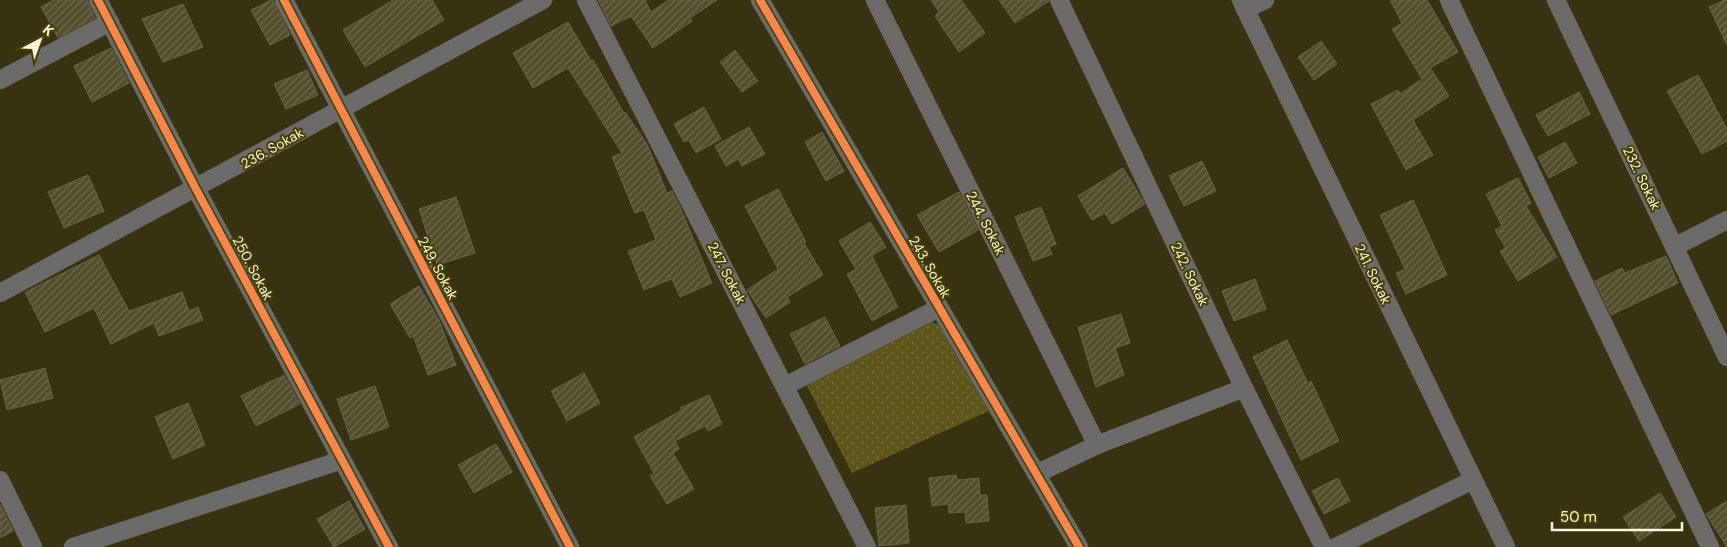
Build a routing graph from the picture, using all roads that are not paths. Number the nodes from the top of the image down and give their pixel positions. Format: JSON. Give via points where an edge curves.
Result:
{"nodes":[{"id":1,"x":98,"y":0,"type":"edge"},
{"id":2,"x":284,"y":0,"type":"edge"},
{"id":3,"x":543,"y":0,"type":"edge"},
{"id":4,"x":586,"y":0,"type":"edge"},
{"id":5,"x":760,"y":0,"type":"edge"},
{"id":6,"x":874,"y":0,"type":"edge"},
{"id":7,"x":1059,"y":0,"type":"edge"},
{"id":8,"x":1265,"y":0,"type":"edge"},
{"id":9,"x":1450,"y":0,"type":"edge"},
{"id":10,"x":1556,"y":0,"type":"edge"},
{"id":11,"x":1243,"y":4,"type":"edge"},
{"id":12,"x":110,"y":22,"type":"junction"},
{"id":13,"x":0,"y":80,"type":"edge"},
{"id":14,"x":341,"y":110,"type":"junction"},
{"id":15,"x":196,"y":189,"type":"junction"},
{"id":16,"x":1727,"y":220,"type":"edge"},
{"id":17,"x":1674,"y":247,"type":"junction"},
{"id":18,"x":0,"y":294,"type":"edge"},
{"id":19,"x":939,"y":308,"type":"junction"},
{"id":20,"x":1727,"y":357,"type":"edge"},
{"id":21,"x":785,"y":386,"type":"junction"},
{"id":22,"x":1244,"y":388,"type":"junction"},
{"id":23,"x":1097,"y":445,"type":"junction"},
{"id":24,"x":342,"y":460,"type":"junction"},
{"id":25,"x":1036,"y":474,"type":"junction"},
{"id":26,"x":0,"y":480,"type":"edge"},
{"id":27,"x":1473,"y":480,"type":"junction"},
{"id":28,"x":33,"y":547,"type":"edge"},
{"id":29,"x":73,"y":547,"type":"edge"},
{"id":30,"x":389,"y":547,"type":"edge"},
{"id":31,"x":570,"y":547,"type":"edge"},
{"id":32,"x":867,"y":547,"type":"edge"},
{"id":33,"x":1079,"y":547,"type":"edge"},
{"id":34,"x":1324,"y":547,"type":"edge"},
{"id":35,"x":1336,"y":547,"type":"edge"},
{"id":36,"x":1506,"y":547,"type":"edge"},
{"id":37,"x":1710,"y":547,"type":"edge"}],
"edges":[{"from":1,"to":12,"type":"street","name":"250. Sokak"},
{"from":2,"to":14,"type":"street","name":"249. Sokak"},
{"from":3,"to":14,"type":"street","name":"236. Sokak"},
{"from":4,"to":21,"type":"street","name":"247. Sokak"},
{"from":5,"to":19,"type":"street","name":"243. Sokak"},
{"from":6,"to":23,"type":"street","name":"244. Sokak"},
{"from":7,"to":22,"type":"street","name":"242. Sokak"},
{"from":8,"to":11,"type":"street"},
{"from":9,"to":37,"type":"street"},
{"from":10,"to":17,"type":"street","name":"232. Sokak"},
{"from":11,"to":27,"type":"street","name":"241. Sokak"},
{"from":12,"to":13,"type":"street"},
{"from":12,"to":15,"type":"street","name":"250. Sokak"},
{"from":14,"to":15,"type":"street","name":"236. Sokak"},
{"from":14,"to":31,"type":"street","name":"249. Sokak"},
{"from":15,"to":18,"type":"street","name":"236. Sokak"},
{"from":15,"to":24,"type":"street","name":"250. Sokak"},
{"from":16,"to":17,"type":"street"},
{"from":17,"to":20,"type":"street","name":"232. Sokak"},
{"from":19,"to":21,"type":"street"},
{"from":19,"to":25,"type":"street","name":"243. Sokak"},
{"from":21,"to":32,"type":"street","name":"247. Sokak"},
{"from":22,"to":23,"type":"street"},
{"from":22,"to":34,"type":"street","name":"242. Sokak"},
{"from":23,"to":25,"type":"street"},
{"from":24,"to":29,"type":"street"},
{"from":24,"to":30,"type":"street","name":"250. Sokak"},
{"from":25,"to":33,"type":"street","name":"243. Sokak"},
{"from":26,"to":28,"type":"street"},
{"from":27,"to":35,"type":"street"},
{"from":27,"to":36,"type":"street","name":"241. Sokak"}]}
